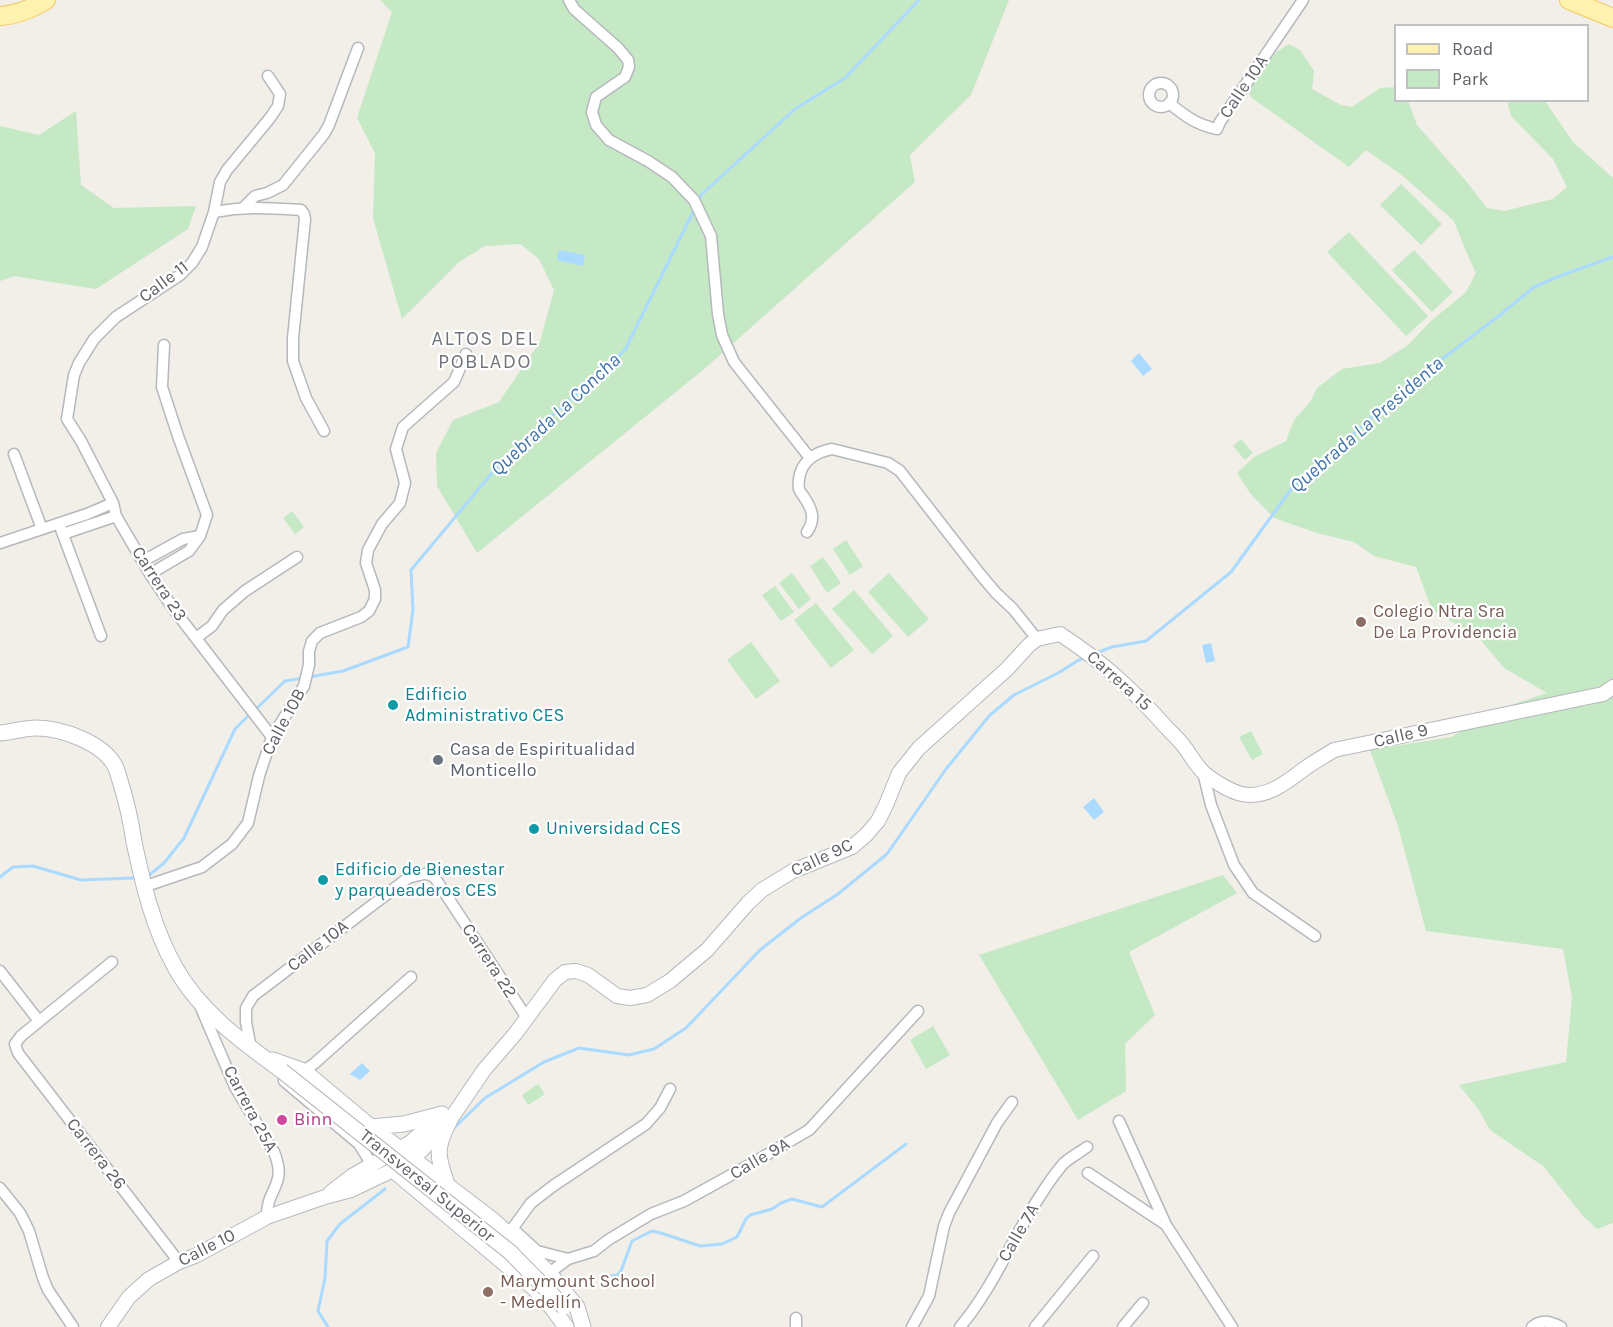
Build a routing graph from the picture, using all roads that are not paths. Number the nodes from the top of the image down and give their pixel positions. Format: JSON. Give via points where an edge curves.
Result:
{"nodes":[{"id":1,"x":46,"y":0,"type":"edge"},
{"id":2,"x":1303,"y":0,"type":"edge"},
{"id":3,"x":1569,"y":0,"type":"edge"},
{"id":4,"x":571,"y":4,"type":"edge"},
{"id":5,"x":0,"y":16,"type":"edge"},
{"id":6,"x":1613,"y":18,"type":"edge"},
{"id":7,"x":358,"y":48,"type":"dead end"},
{"id":8,"x":268,"y":76,"type":"dead end"},
{"id":9,"x":1169,"y":103,"type":"dead end"},
{"id":10,"x":244,"y":207,"type":"junction"},
{"id":11,"x":214,"y":212,"type":"junction"},
{"id":12,"x":164,"y":345,"type":"dead end"},
{"id":13,"x":466,"y":354,"type":"dead end"},
{"id":14,"x":67,"y":419,"type":"joint"},
{"id":15,"x":324,"y":430,"type":"dead end"},
{"id":16,"x":14,"y":454,"type":"dead end"},
{"id":17,"x":810,"y":458,"type":"junction"},
{"id":18,"x":113,"y":503,"type":"junction"},
{"id":19,"x":116,"y":516,"type":"junction"},
{"id":20,"x":42,"y":529,"type":"junction"},
{"id":21,"x":61,"y":529,"type":"junction"},
{"id":22,"x":807,"y":532,"type":"dead end"},
{"id":23,"x":200,"y":536,"type":"junction"},
{"id":24,"x":0,"y":543,"type":"edge"},
{"id":25,"x":297,"y":557,"type":"dead end"},
{"id":26,"x":143,"y":561,"type":"junction"},
{"id":27,"x":150,"y":574,"type":"junction"},
{"id":28,"x":100,"y":636,"type":"dead end"},
{"id":29,"x":196,"y":638,"type":"junction"},
{"id":30,"x":1037,"y":639,"type":"junction"},
{"id":31,"x":1613,"y":687,"type":"edge"},
{"id":32,"x":0,"y":733,"type":"edge"},
{"id":33,"x":272,"y":737,"type":"junction"},
{"id":34,"x":1203,"y":772,"type":"junction"},
{"id":35,"x":430,"y":874,"type":"joint"},
{"id":36,"x":142,"y":880,"type":"junction"},
{"id":37,"x":1315,"y":936,"type":"dead end"},
{"id":38,"x":112,"y":962,"type":"dead end"},
{"id":39,"x":0,"y":971,"type":"edge"},
{"id":40,"x":565,"y":972,"type":"joint"},
{"id":41,"x":411,"y":977,"type":"dead end"},
{"id":42,"x":199,"y":1002,"type":"junction"},
{"id":43,"x":918,"y":1011,"type":"dead end"},
{"id":44,"x":527,"y":1018,"type":"junction"},
{"id":45,"x":39,"y":1021,"type":"junction"},
{"id":46,"x":255,"y":1052,"type":"junction"},
{"id":47,"x":310,"y":1067,"type":"junction"},
{"id":48,"x":280,"y":1074,"type":"junction"},
{"id":49,"x":670,"y":1089,"type":"dead end"},
{"id":50,"x":1012,"y":1102,"type":"dead end"},
{"id":51,"x":446,"y":1117,"type":"junction"},
{"id":52,"x":1119,"y":1121,"type":"dead end"},
{"id":53,"x":371,"y":1127,"type":"junction"},
{"id":54,"x":1087,"y":1147,"type":"dead end"},
{"id":55,"x":406,"y":1154,"type":"junction"},
{"id":56,"x":372,"y":1165,"type":"junction"},
{"id":57,"x":393,"y":1170,"type":"junction"},
{"id":58,"x":1088,"y":1173,"type":"dead end"},
{"id":59,"x":447,"y":1184,"type":"junction"},
{"id":60,"x":0,"y":1188,"type":"edge"},
{"id":61,"x":325,"y":1197,"type":"junction"},
{"id":62,"x":267,"y":1217,"type":"junction"},
{"id":63,"x":1166,"y":1225,"type":"junction"},
{"id":64,"x":502,"y":1240,"type":"junction"},
{"id":65,"x":1093,"y":1256,"type":"dead end"},
{"id":66,"x":568,"y":1260,"type":"junction"},
{"id":67,"x":180,"y":1262,"type":"junction"},
{"id":68,"x":549,"y":1273,"type":"junction"},
{"id":69,"x":534,"y":1288,"type":"junction"},
{"id":70,"x":1143,"y":1303,"type":"dead end"},
{"id":71,"x":73,"y":1327,"type":"edge"},
{"id":72,"x":108,"y":1327,"type":"edge"},
{"id":73,"x":566,"y":1327,"type":"edge"},
{"id":74,"x":576,"y":1327,"type":"edge"},
{"id":75,"x":583,"y":1327,"type":"edge"},
{"id":76,"x":912,"y":1327,"type":"edge"},
{"id":77,"x":960,"y":1327,"type":"edge"},
{"id":78,"x":1035,"y":1327,"type":"edge"},
{"id":79,"x":1123,"y":1327,"type":"edge"},
{"id":80,"x":1233,"y":1327,"type":"edge"},
{"id":81,"x":1532,"y":1327,"type":"edge"},
{"id":82,"x":1561,"y":1327,"type":"edge"}],
"edges":[{"from":1,"to":5,"type":"main road","via":[[31,9]]},
{"from":2,"to":9,"type":"street","name":"Calle 10A","via":[[1217,129],[1193,122]]},
{"from":3,"to":6,"type":"main road"},
{"from":4,"to":17,"type":"street","via":[[628,60],[625,77],[596,96],[591,112],[596,125],[609,140],[672,177],[694,200],[711,236],[722,335],[734,362]]},
{"from":7,"to":10,"type":"street","via":[[324,134],[283,185],[255,196]]},
{"from":8,"to":11,"type":"street","name":"Calle 11","via":[[280,94],[278,106],[227,170],[220,182]]},
{"from":10,"to":11,"type":"street"},
{"from":10,"to":15,"type":"street","via":[[301,210],[304,214],[294,361],[306,398]]},
{"from":11,"to":14,"type":"street","name":"Calle 11","via":[[202,248],[192,263],[116,317],[94,339],[79,363]]},
{"from":12,"to":23,"type":"street","via":[[162,387],[207,515]]},
{"from":13,"to":33,"type":"street","name":"Calle 10B","via":[[454,382],[411,418],[399,437],[396,449],[405,483],[399,503],[368,550],[366,563],[375,590],[369,611],[312,640],[304,686]]},
{"from":14,"to":18,"type":"street","name":"Carrera 23"},
{"from":16,"to":20,"type":"street"},
{"from":17,"to":22,"type":"street","via":[[799,476],[799,489],[813,517]]},
{"from":17,"to":30,"type":"street","via":[[832,449],[888,463],[900,471],[980,574]]},
{"from":18,"to":19,"type":"street","name":"Carrera 23"},
{"from":18,"to":21,"type":"street"},
{"from":19,"to":21,"type":"street"},
{"from":19,"to":26,"type":"street","name":"Carrera 23"},
{"from":20,"to":21,"type":"street"},
{"from":20,"to":24,"type":"street"},
{"from":21,"to":28,"type":"street"},
{"from":23,"to":26,"type":"street","via":[[183,539]]},
{"from":23,"to":27,"type":"street","via":[[189,550]]},
{"from":25,"to":29,"type":"street","via":[[245,591],[223,610],[212,627]]},
{"from":26,"to":27,"type":"street","name":"Carrera 23"},
{"from":27,"to":29,"type":"street","name":"Carrera 23"},
{"from":29,"to":33,"type":"street","name":"Carrera 23"},
{"from":30,"to":34,"type":"street","name":"Carrera 15","via":[[1060,634],[1107,667],[1146,704]]},
{"from":30,"to":40,"type":"street","name":"Calle 9C","via":[[898,772],[886,805],[867,835],[852,847],[779,878],[670,981],[647,995],[630,998],[617,996],[588,975]]},
{"from":31,"to":34,"type":"street","name":"Calle 9","via":[[1603,693],[1334,750],[1283,785],[1251,795],[1238,793]]},
{"from":32,"to":36,"type":"main road","name":"Transversal Superior","via":[[36,728],[58,731],[101,750],[115,766],[128,804]]},
{"from":33,"to":36,"type":"street","name":"Calle 10B","via":[[249,823],[232,844],[202,867]]},
{"from":34,"to":37,"type":"street","name":"Carrera 15","via":[[1211,805],[1240,874],[1253,892]]},
{"from":35,"to":44,"type":"street","name":"Carrera 22"},
{"from":35,"to":46,"type":"street","name":"Calle 10A","via":[[408,878],[253,996],[246,1008],[246,1022]]},
{"from":36,"to":42,"type":"main road","name":"Transversal Superior","via":[[158,931],[175,967]]},
{"from":38,"to":45,"type":"street"},
{"from":39,"to":45,"type":"street"},
{"from":40,"to":44,"type":"street","name":"Calle 10"},
{"from":41,"to":47,"type":"street"},
{"from":42,"to":46,"type":"main road","name":"Transversal Superior"},
{"from":42,"to":62,"type":"street","name":"Carrera 25A","via":[[235,1087],[278,1162],[280,1173],[267,1206]]},
{"from":43,"to":66,"type":"street","name":"Calle 9A","via":[[809,1130],[684,1201],[651,1214],[594,1251]]},
{"from":44,"to":51,"type":"street","name":"Calle 10"},
{"from":45,"to":67,"type":"street","name":"Carrera 26","via":[[15,1044],[18,1053]]},
{"from":46,"to":47,"type":"main road"},
{"from":46,"to":48,"type":"main road","name":"Transversal Superior"},
{"from":47,"to":53,"type":"main road","via":[[323,1087]]},
{"from":48,"to":56,"type":"street","via":[[359,1144]]},
{"from":48,"to":74,"type":"main road","name":"Transversal Superior","bridge":true,"via":[[510,1252],[564,1307]]},
{"from":49,"to":64,"type":"street","via":[[646,1124],[552,1186],[531,1203]]},
{"from":50,"to":76,"type":"street","via":[[949,1213],[929,1296]]},
{"from":51,"to":53,"type":"main road"},
{"from":51,"to":55,"type":"street","name":"Calle 10"},
{"from":51,"to":59,"type":"main road","via":[[438,1158]]},
{"from":52,"to":63,"type":"street"},
{"from":53,"to":55,"type":"main road"},
{"from":54,"to":77,"type":"street","name":"Calle 7A","via":[[1065,1162],[1052,1178],[977,1306]]},
{"from":55,"to":56,"type":"street","name":"Calle 10"},
{"from":55,"to":57,"type":"street","name":"Calle 10"},
{"from":55,"to":59,"type":"main road"},
{"from":56,"to":61,"type":"street","name":"Calle 10"},
{"from":57,"to":61,"type":"street","name":"Calle 10","via":[[351,1190]]},
{"from":57,"to":64,"type":"main road","via":[[465,1229]]},
{"from":58,"to":63,"type":"street"},
{"from":59,"to":64,"type":"main road","via":[[494,1221]]},
{"from":60,"to":71,"type":"street","via":[[20,1213],[48,1290]]},
{"from":61,"to":62,"type":"street","name":"Calle 10"},
{"from":62,"to":67,"type":"street","name":"Calle 10"},
{"from":63,"to":80,"type":"street"},
{"from":64,"to":66,"type":"street"},
{"from":64,"to":68,"type":"main road"},
{"from":64,"to":69,"type":"main road"},
{"from":65,"to":78,"type":"street"},
{"from":66,"to":68,"type":"street","name":"Calle 9A"},
{"from":67,"to":72,"type":"street","name":"Calle 10","via":[[149,1279],[129,1297]]},
{"from":68,"to":69,"type":"street","name":"Calle 9A"},
{"from":68,"to":75,"type":"main road","via":[[577,1306]]},
{"from":69,"to":73,"type":"main road"},
{"from":70,"to":79,"type":"street"},
{"from":81,"to":82,"type":"street","via":[[1551,1321]]}]}
